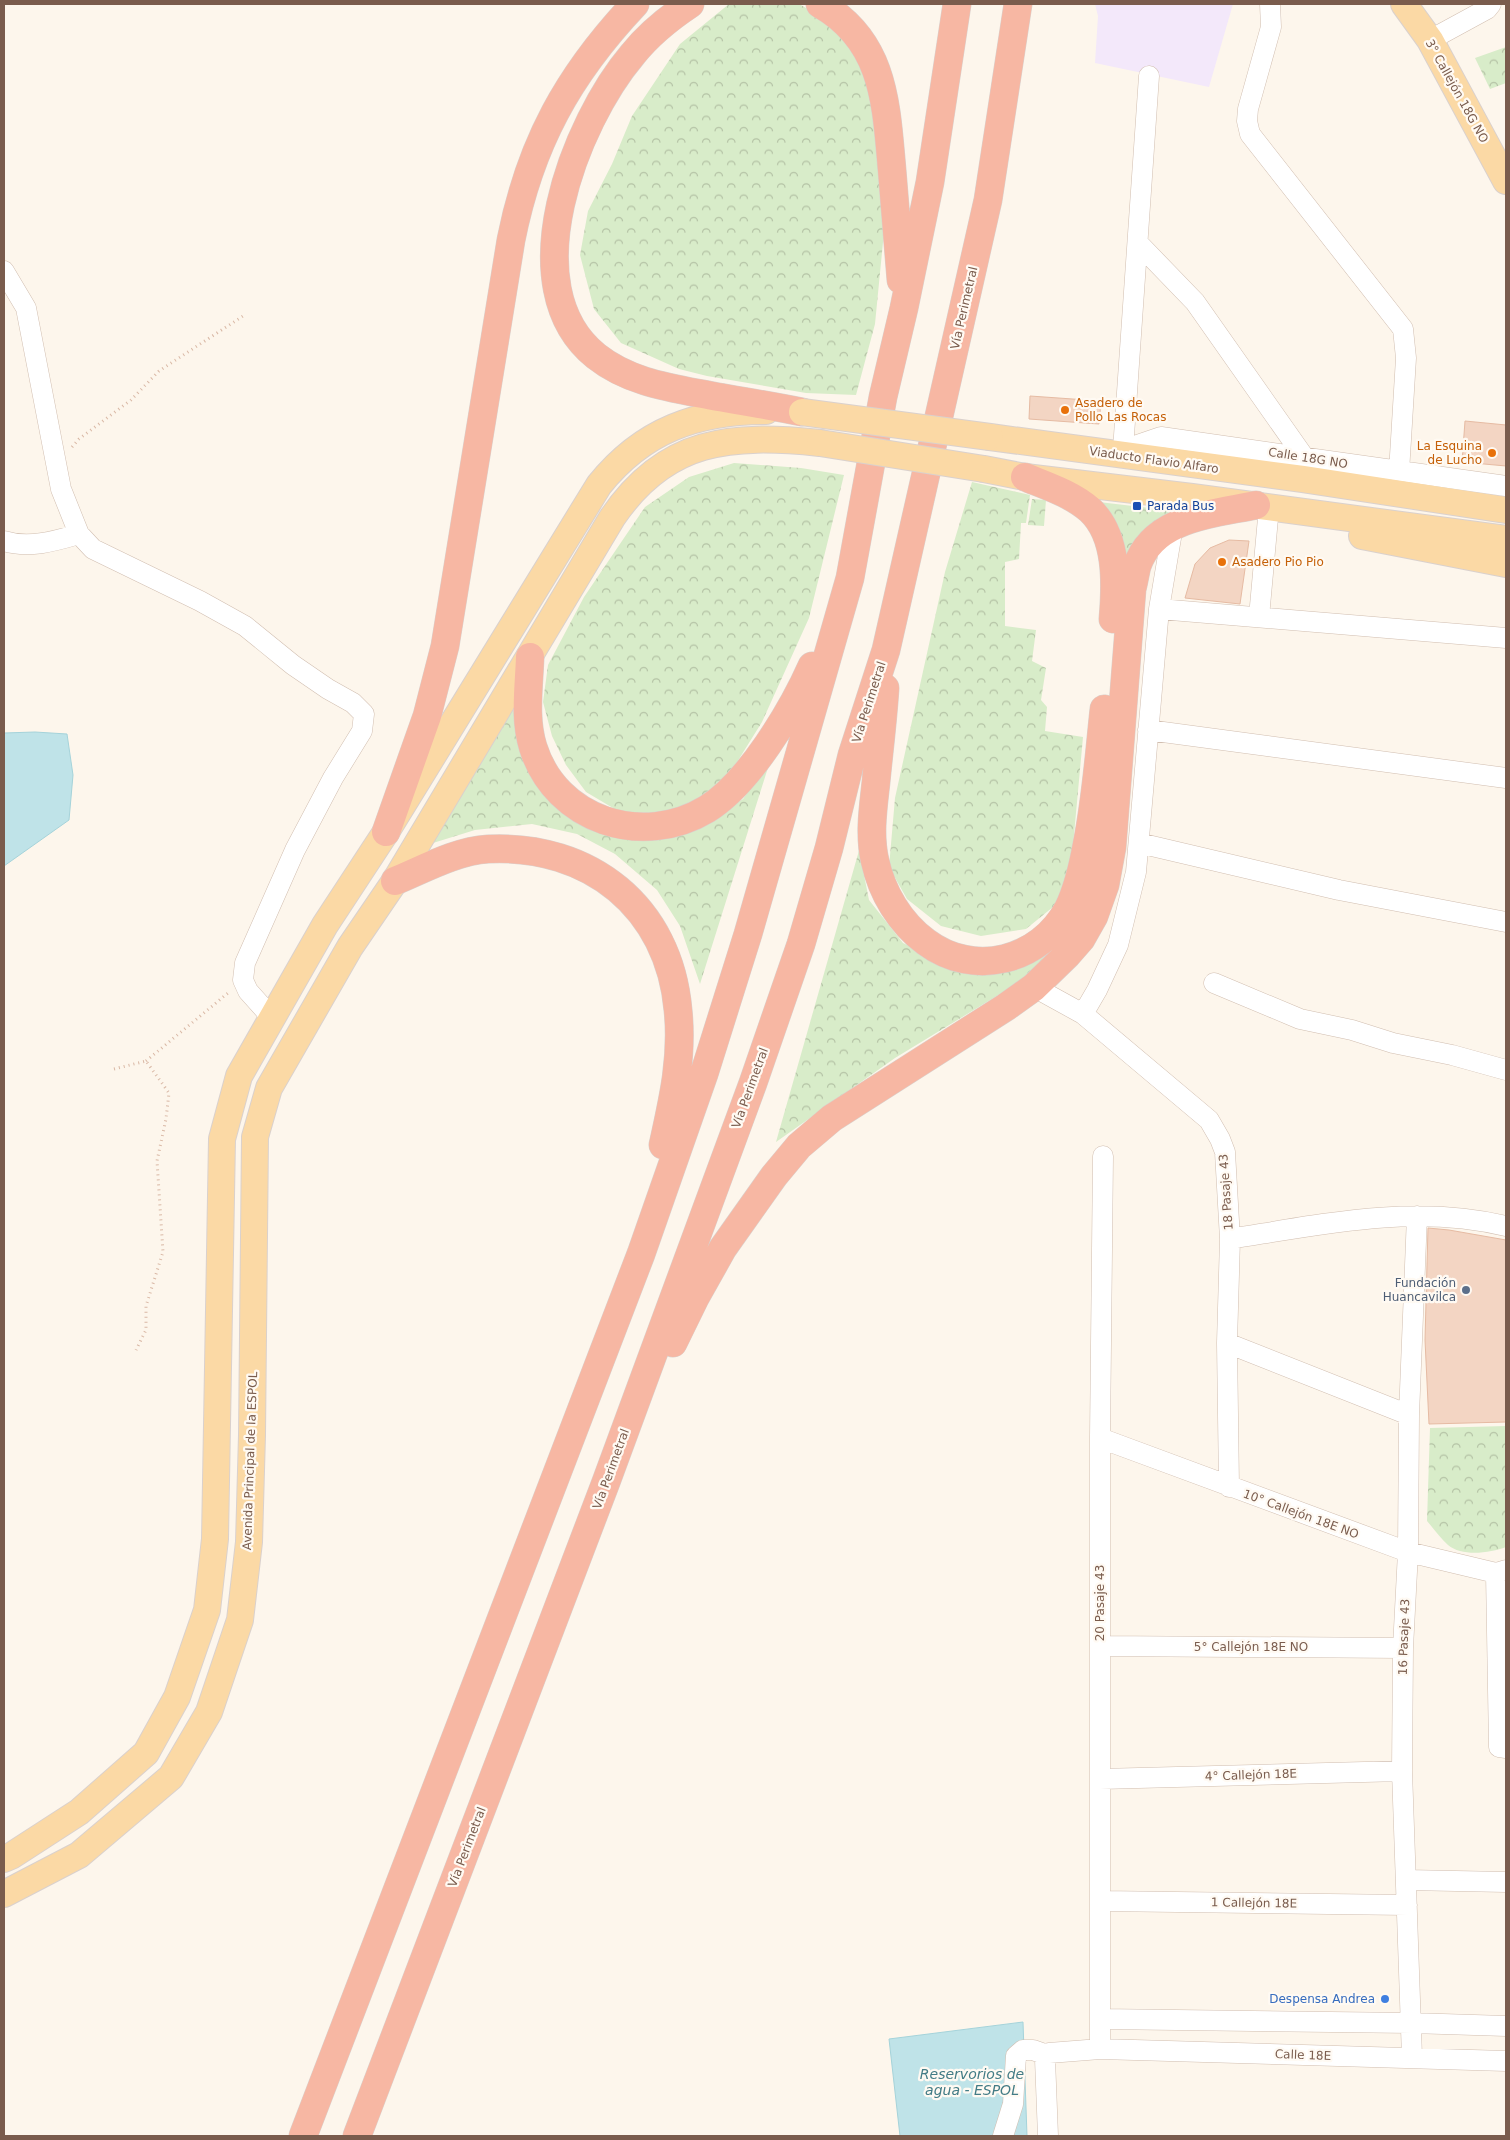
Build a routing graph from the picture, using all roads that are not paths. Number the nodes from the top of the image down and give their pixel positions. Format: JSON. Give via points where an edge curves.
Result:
{"nodes":[{"id":1,"x":635,"y":4,"type":"edge"},
{"id":2,"x":690,"y":4,"type":"edge"},
{"id":3,"x":820,"y":4,"type":"edge"},
{"id":4,"x":957,"y":4,"type":"edge"},
{"id":5,"x":1270,"y":4,"type":"edge"},
{"id":6,"x":1404,"y":4,"type":"edge"},
{"id":7,"x":1491,"y":4,"type":"edge"},
{"id":8,"x":1019,"y":7,"type":"edge"},
{"id":9,"x":1430,"y":40,"type":"junction"},
{"id":10,"x":1149,"y":76,"type":"dead end"},
{"id":11,"x":1506,"y":181,"type":"edge"},
{"id":12,"x":1138,"y":243,"type":"junction"},
{"id":13,"x":4,"y":271,"type":"edge"},
{"id":14,"x":904,"y":308,"type":"junction"},
{"id":15,"x":802,"y":412,"type":"junction"},
{"id":16,"x":1117,"y":452,"type":"junction"},
{"id":17,"x":1304,"y":457,"type":"junction"},
{"id":18,"x":1399,"y":472,"type":"junction"},
{"id":19,"x":1025,"y":477,"type":"junction"},
{"id":20,"x":1506,"y":486,"type":"edge"},
{"id":21,"x":1268,"y":507,"type":"junction"},
{"id":22,"x":1506,"y":510,"type":"edge"},
{"id":23,"x":1173,"y":526,"type":"junction"},
{"id":24,"x":79,"y":534,"type":"junction"},
{"id":25,"x":1506,"y":539,"type":"edge"},
{"id":26,"x":4,"y":541,"type":"edge"},
{"id":27,"x":1506,"y":564,"type":"edge"},
{"id":28,"x":850,"y":578,"type":"junction"},
{"id":29,"x":1159,"y":609,"type":"junction"},
{"id":30,"x":1259,"y":617,"type":"junction"},
{"id":31,"x":1506,"y":638,"type":"edge"},
{"id":32,"x":886,"y":650,"type":"junction"},
{"id":33,"x":530,"y":657,"type":"junction"},
{"id":34,"x":1148,"y":730,"type":"junction"},
{"id":35,"x":1506,"y":778,"type":"edge"},
{"id":36,"x":386,"y":832,"type":"junction"},
{"id":37,"x":1139,"y":843,"type":"junction"},
{"id":38,"x":395,"y":881,"type":"junction"},
{"id":39,"x":344,"y":897,"type":"junction"},
{"id":40,"x":371,"y":914,"type":"junction"},
{"id":41,"x":1506,"y":922,"type":"edge"},
{"id":42,"x":1214,"y":983,"type":"dead end"},
{"id":43,"x":1034,"y":987,"type":"junction"},
{"id":44,"x":1083,"y":1014,"type":"junction"},
{"id":45,"x":272,"y":1018,"type":"junction"},
{"id":46,"x":302,"y":1030,"type":"junction"},
{"id":47,"x":1506,"y":1070,"type":"edge"},
{"id":48,"x":1103,"y":1156,"type":"dead end"},
{"id":49,"x":1417,"y":1216,"type":"junction"},
{"id":50,"x":1506,"y":1226,"type":"edge"},
{"id":51,"x":1230,"y":1239,"type":"junction"},
{"id":52,"x":641,"y":1254,"type":"junction"},
{"id":53,"x":1227,"y":1343,"type":"junction"},
{"id":54,"x":1408,"y":1415,"type":"junction"},
{"id":55,"x":215,"y":1433,"type":"junction"},
{"id":56,"x":252,"y":1434,"type":"junction"},
{"id":57,"x":1100,"y":1438,"type":"junction"},
{"id":58,"x":606,"y":1482,"type":"junction"},
{"id":59,"x":1229,"y":1488,"type":"junction"},
{"id":60,"x":1408,"y":1552,"type":"junction"},
{"id":61,"x":1501,"y":1571,"type":"edge"},
{"id":62,"x":1100,"y":1646,"type":"junction"},
{"id":63,"x":1402,"y":1648,"type":"junction"},
{"id":64,"x":1504,"y":1748,"type":"edge"},
{"id":65,"x":1402,"y":1771,"type":"junction"},
{"id":66,"x":1100,"y":1779,"type":"junction"},
{"id":67,"x":4,"y":1858,"type":"edge"},
{"id":68,"x":1406,"y":1880,"type":"junction"},
{"id":69,"x":1506,"y":1882,"type":"edge"},
{"id":70,"x":4,"y":1894,"type":"edge"},
{"id":71,"x":1100,"y":1901,"type":"junction"},
{"id":72,"x":1407,"y":1905,"type":"junction"},
{"id":73,"x":1100,"y":2019,"type":"junction"},
{"id":74,"x":1411,"y":2022,"type":"junction"},
{"id":75,"x":1506,"y":2026,"type":"edge"},
{"id":76,"x":1100,"y":2049,"type":"junction"},
{"id":77,"x":1046,"y":2055,"type":"junction"},
{"id":78,"x":1412,"y":2057,"type":"junction"},
{"id":79,"x":1506,"y":2061,"type":"edge"},
{"id":80,"x":303,"y":2136,"type":"edge"},
{"id":81,"x":357,"y":2136,"type":"edge"},
{"id":82,"x":1003,"y":2136,"type":"edge"},
{"id":83,"x":1048,"y":2136,"type":"edge"}],
"edges":[{"from":1,"to":36,"type":"highway","via":[[596,47],[578,74],[548,125],[527,174],[511,240],[445,646],[426,716]]},
{"from":2,"to":15,"type":"highway","via":[[632,54],[584,138],[566,180],[557,215],[554,261],[559,296],[578,338],[598,357],[623,373],[658,386]]},
{"from":3,"to":14,"type":"highway","via":[[841,18],[858,36],[882,85]]},
{"from":4,"to":14,"type":"highway","via":[[930,182]]},
{"from":5,"to":18,"type":"street","via":[[1272,27],[1248,109],[1250,134],[1403,330],[1406,358]]},
{"from":6,"to":9,"type":"main road","name":"3° Callejón 18G NO"},
{"from":7,"to":9,"type":"street"},
{"from":8,"to":32,"type":"highway","name":"Vía Perimetral","via":[[988,200]]},
{"from":9,"to":11,"type":"main road","name":"3° Callejón 18G NO"},
{"from":10,"to":12,"type":"street"},
{"from":12,"to":16,"type":"street"},
{"from":12,"to":17,"type":"street","via":[[1195,302]]},
{"from":13,"to":24,"type":"street","via":[[26,308],[62,488]]},
{"from":14,"to":28,"type":"highway","via":[[883,397]]},
{"from":15,"to":16,"type":"main road","name":"Viaducto Flavio Alfaro","bridge":true},
{"from":15,"to":36,"type":"main road","name":"Viaducto Flavio Alfaro","via":[[732,413],[697,418],[655,436],[619,462],[591,498]]},
{"from":16,"to":17,"type":"street","name":"Calle 18G NO","via":[[1161,437]]},
{"from":16,"to":22,"type":"main road","name":"Viaducto Flavio Alfaro"},
{"from":17,"to":18,"type":"street","name":"Calle 18G NO"},
{"from":18,"to":20,"type":"street","name":"Calle 18G NO"},
{"from":19,"to":21,"type":"main road"},
{"from":19,"to":32,"type":"highway","via":[[1075,500],[1097,518],[1111,551],[1115,595],[1094,804],[1081,872],[1061,922],[1027,952],[988,961],[941,952],[904,922],[888,897],[875,863],[872,837]]},
{"from":19,"to":33,"type":"main road","name":"Avenida Principal de la ESPOL","bridge":true,"via":[[820,443],[762,440],[713,444],[678,455],[647,475],[629,493]]},
{"from":21,"to":23,"type":"highway","via":[[1190,518]]},
{"from":21,"to":25,"type":"main road"},
{"from":21,"to":27,"type":"main road","via":[[1301,524]]},
{"from":21,"to":30,"type":"street"},
{"from":23,"to":29,"type":"street"},
{"from":23,"to":43,"type":"highway","via":[[1148,547],[1138,565],[1132,589],[1114,828],[1105,885],[1094,916],[1081,939]]},
{"from":24,"to":26,"type":"street","via":[[44,544]]},
{"from":24,"to":45,"type":"street","via":[[93,549],[245,626],[293,665],[364,714],[362,731],[295,850],[246,963],[244,980],[248,991]]},
{"from":28,"to":33,"type":"highway","via":[[808,676],[769,742],[728,792],[682,821],[651,827],[621,825],[594,817],[559,793],[542,771],[532,745],[528,714]]},
{"from":28,"to":52,"type":"highway","via":[[748,934],[704,1074]]},
{"from":29,"to":30,"type":"street"},
{"from":29,"to":34,"type":"street"},
{"from":30,"to":31,"type":"street"},
{"from":32,"to":58,"type":"highway","name":"Vía Perimetral","via":[[852,755],[801,944]]},
{"from":33,"to":38,"type":"main road","name":"Avenida Principal de la ESPOL"},
{"from":34,"to":35,"type":"street"},
{"from":34,"to":37,"type":"street"},
{"from":36,"to":39,"type":"main road","name":"Viaducto Flavio Alfaro"},
{"from":37,"to":41,"type":"street","via":[[1339,890]]},
{"from":37,"to":44,"type":"street","via":[[1132,894],[1118,945]]},
{"from":38,"to":40,"type":"main road","name":"Avenida Principal de la ESPOL"},
{"from":38,"to":52,"type":"highway","via":[[469,853],[487,849],[522,851],[556,857],[593,872],[622,890],[644,915],[668,961],[677,996],[679,1037],[678,1074]]},
{"from":39,"to":40,"type":"main road","via":[[349,912],[360,916]]},
{"from":39,"to":45,"type":"main road","name":"Viaducto Flavio Alfaro"},
{"from":40,"to":46,"type":"main road","name":"Avenida Principal de la ESPOL"},
{"from":42,"to":47,"type":"street","via":[[1300,1019]]},
{"from":43,"to":44,"type":"street","name":"18 Pasaje 43"},
{"from":43,"to":58,"type":"highway","via":[[832,1118],[786,1161],[711,1269]]},
{"from":44,"to":51,"type":"street","name":"18 Pasaje 43","via":[[1209,1120],[1225,1152]]},
{"from":45,"to":46,"type":"main road"},
{"from":45,"to":55,"type":"main road","via":[[239,1076],[222,1139]]},
{"from":46,"to":56,"type":"main road","name":"Avenida Principal de la ESPOL","via":[[269,1088],[255,1136]]},
{"from":48,"to":57,"type":"street","name":"20 Pasaje 43"},
{"from":49,"to":50,"type":"street","via":[[1481,1220]]},
{"from":49,"to":51,"type":"street","via":[[1368,1217]]},
{"from":49,"to":54,"type":"street","name":"16 Pasaje 43"},
{"from":51,"to":53,"type":"street","name":"18 Pasaje 43"},
{"from":52,"to":80,"type":"highway"},
{"from":53,"to":54,"type":"street"},
{"from":53,"to":59,"type":"street","name":"18 Pasaje 43"},
{"from":54,"to":60,"type":"street","name":"16 Pasaje 43"},
{"from":55,"to":56,"type":"main road"},
{"from":55,"to":67,"type":"main road","via":[[215,1539],[206,1610],[177,1697],[146,1753],[79,1812]]},
{"from":56,"to":70,"type":"main road","name":"Avenida Principal de la ESPOL","via":[[249,1542],[240,1620],[209,1712],[171,1777],[79,1855]]},
{"from":57,"to":59,"type":"street","name":"10° Callejón 18E NO"},
{"from":57,"to":62,"type":"street","name":"20 Pasaje 43"},
{"from":58,"to":81,"type":"highway","name":"Vía Perimetral"},
{"from":59,"to":60,"type":"street","name":"10° Callejón 18E NO"},
{"from":60,"to":61,"type":"street","name":"10° Callejón 18E NO"},
{"from":60,"to":63,"type":"street","name":"16 Pasaje 43"},
{"from":61,"to":64,"type":"street","via":[[1499,1747]]},
{"from":62,"to":63,"type":"street","name":"5° Callejón 18E NO"},
{"from":62,"to":66,"type":"street","name":"20 Pasaje 43"},
{"from":63,"to":65,"type":"street","name":"16 Pasaje 43"},
{"from":65,"to":66,"type":"street","name":"4° Callejón 18E"},
{"from":65,"to":68,"type":"street","name":"16 Pasaje 43"},
{"from":66,"to":71,"type":"street","name":"20 Pasaje 43"},
{"from":68,"to":69,"type":"street"},
{"from":68,"to":72,"type":"street","name":"16 Pasaje 43"},
{"from":71,"to":72,"type":"street","name":"1 Callejón 18E"},
{"from":71,"to":73,"type":"street","name":"20 Pasaje 43"},
{"from":72,"to":74,"type":"street","name":"16 Pasaje 43"},
{"from":73,"to":74,"type":"street"},
{"from":73,"to":76,"type":"street","name":"20 Pasaje 43"},
{"from":74,"to":75,"type":"street"},
{"from":74,"to":78,"type":"street","name":"16 Pasaje 43"},
{"from":76,"to":77,"type":"street","name":"Calle 18E"},
{"from":76,"to":78,"type":"street","name":"Calle 18E"},
{"from":77,"to":82,"type":"street","name":"Calle 18E","via":[[1023,2050],[1016,2056],[1013,2104]]},
{"from":77,"to":83,"type":"street"},
{"from":78,"to":79,"type":"street","name":"Calle 18E"}]}
